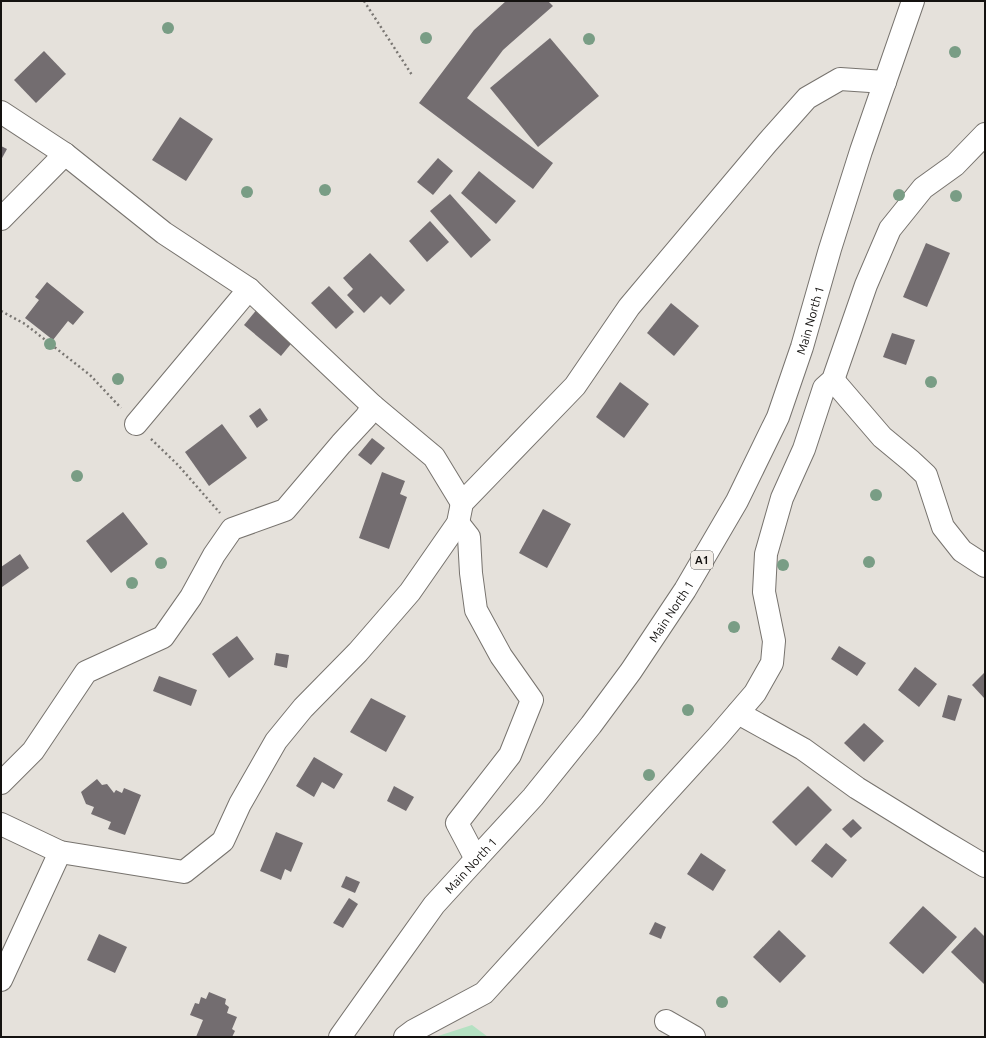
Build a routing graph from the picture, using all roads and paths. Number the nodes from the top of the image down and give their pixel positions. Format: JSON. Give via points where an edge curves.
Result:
{"nodes":[{"id":1,"x":364,"y":1,"type":"edge"},
{"id":2,"x":913,"y":1,"type":"edge"},
{"id":3,"x":412,"y":76,"type":"dead end"},
{"id":4,"x":885,"y":82,"type":"junction"},
{"id":5,"x":1,"y":112,"type":"edge"},
{"id":6,"x":985,"y":134,"type":"edge"},
{"id":7,"x":65,"y":154,"type":"junction"},
{"id":8,"x":1,"y":219,"type":"edge"},
{"id":9,"x":249,"y":289,"type":"junction"},
{"id":10,"x":833,"y":380,"type":"junction"},
{"id":11,"x":373,"y":406,"type":"junction"},
{"id":12,"x":136,"y":424,"type":"dead end"},
{"id":13,"x":460,"y":513,"type":"junction"},
{"id":14,"x":985,"y":566,"type":"edge"},
{"id":15,"x":738,"y":712,"type":"junction"},
{"id":16,"x":1,"y":783,"type":"edge"},
{"id":17,"x":1,"y":824,"type":"edge"},
{"id":18,"x":60,"y":852,"type":"junction"},
{"id":19,"x":476,"y":859,"type":"junction"},
{"id":20,"x":985,"y":866,"type":"edge"},
{"id":21,"x":1,"y":980,"type":"edge"},
{"id":22,"x":666,"y":1021,"type":"dead end"},
{"id":23,"x":340,"y":1037,"type":"edge"},
{"id":24,"x":405,"y":1037,"type":"edge"},
{"id":25,"x":694,"y":1037,"type":"edge"}],
"edges":[{"from":1,"to":3,"type":"path"},
{"from":2,"to":4,"type":"street","name":"Main North 1","number":"A1"},
{"from":4,"to":13,"type":"street","via":[[840,79],[807,98],[629,307],[575,386]]},
{"from":4,"to":19,"type":"street","name":"Main North 1","number":"A1","via":[[780,410],[737,501],[685,590],[632,671],[533,797]]},
{"from":5,"to":7,"type":"street"},
{"from":6,"to":10,"type":"street","via":[[955,165],[923,188],[890,229],[866,285]]},
{"from":7,"to":8,"type":"street"},
{"from":7,"to":9,"type":"street","via":[[164,233]]},
{"from":9,"to":11,"type":"street"},
{"from":9,"to":12,"type":"street"},
{"from":10,"to":14,"type":"street","via":[[882,437],[926,475],[943,526],[962,551]]},
{"from":10,"to":15,"type":"street","via":[[824,388],[804,449],[782,498],[766,554],[764,592],[774,641],[772,663],[755,693]]},
{"from":11,"to":13,"type":"street","via":[[434,457]]},
{"from":11,"to":16,"type":"street","via":[[285,510],[232,529],[191,597],[163,637],[86,672],[33,751]]},
{"from":13,"to":18,"type":"street","via":[[410,592],[358,652],[303,708],[276,742],[240,804],[224,840],[184,872]]},
{"from":13,"to":19,"type":"street","via":[[469,537],[476,610],[501,656],[532,700],[510,755],[457,823]]},
{"from":15,"to":20,"type":"street","via":[[803,748],[857,788]]},
{"from":15,"to":24,"type":"street","via":[[484,993]]},
{"from":17,"to":18,"type":"street"},
{"from":18,"to":21,"type":"street"},
{"from":19,"to":23,"type":"street","name":"Main North 1","number":"A1","via":[[434,905]]},
{"from":22,"to":25,"type":"street"}]}
